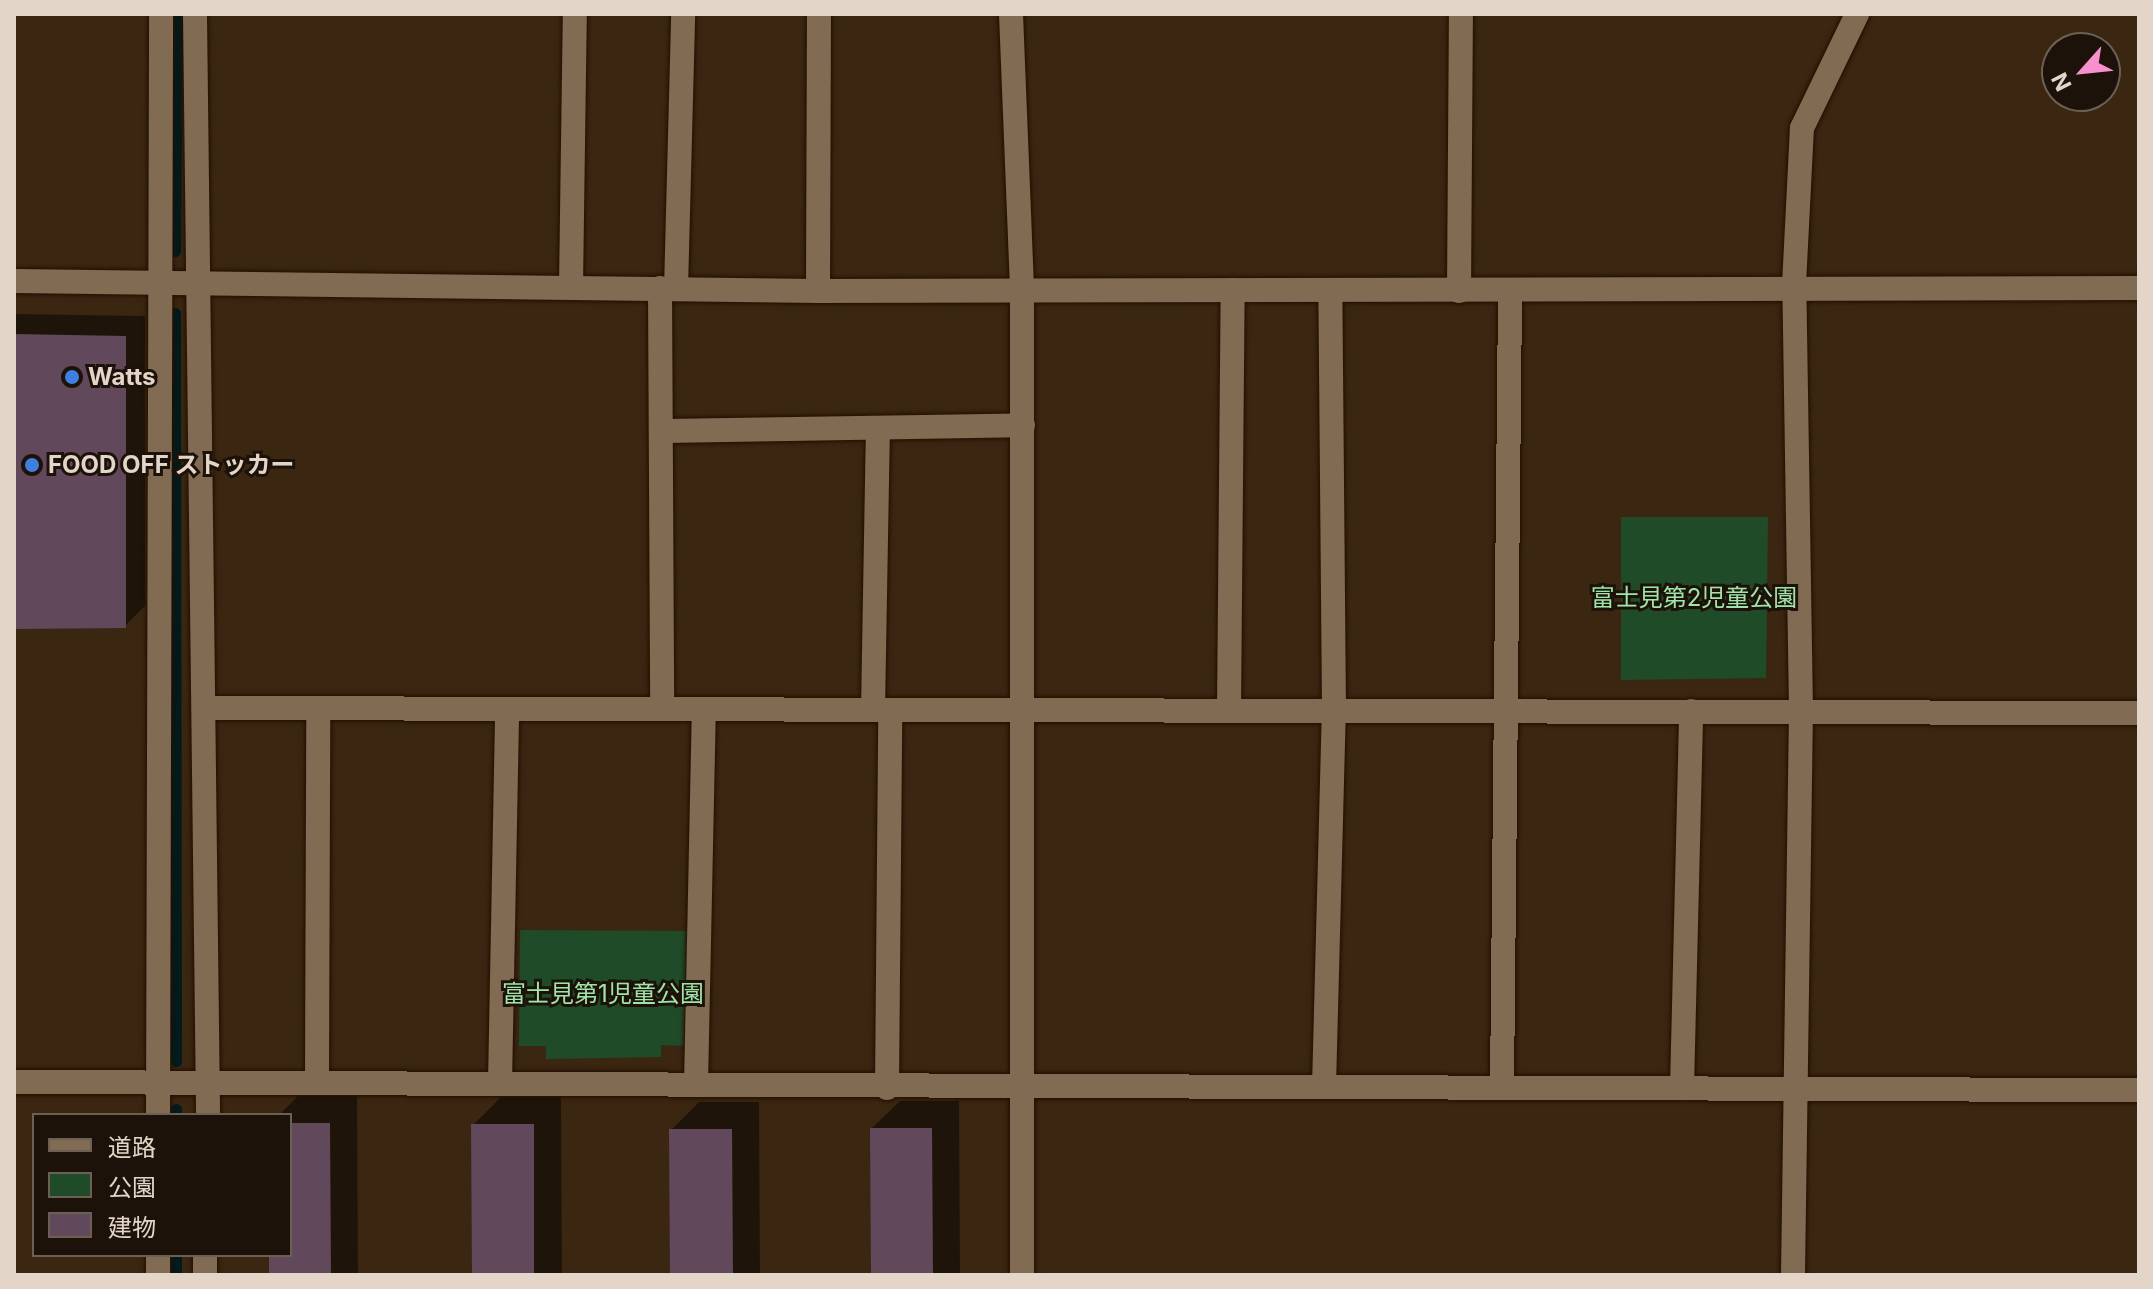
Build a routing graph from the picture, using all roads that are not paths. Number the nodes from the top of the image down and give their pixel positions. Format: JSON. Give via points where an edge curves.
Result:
{"nodes":[{"id":1,"x":161,"y":14,"type":"edge"},
{"id":2,"x":195,"y":14,"type":"edge"},
{"id":3,"x":575,"y":14,"type":"edge"},
{"id":4,"x":683,"y":14,"type":"edge"},
{"id":5,"x":819,"y":14,"type":"edge"},
{"id":6,"x":1011,"y":14,"type":"edge"},
{"id":7,"x":1461,"y":14,"type":"edge"},
{"id":8,"x":1857,"y":14,"type":"edge"},
{"id":9,"x":14,"y":281,"type":"edge"},
{"id":10,"x":197,"y":281,"type":"junction"},
{"id":11,"x":159,"y":283,"type":"junction"},
{"id":12,"x":1794,"y":285,"type":"junction"},
{"id":13,"x":1022,"y":286,"type":"junction"},
{"id":14,"x":571,"y":287,"type":"junction"},
{"id":15,"x":668,"y":288,"type":"junction"},
{"id":16,"x":2139,"y":288,"type":"edge"},
{"id":17,"x":1233,"y":290,"type":"junction"},
{"id":18,"x":1510,"y":290,"type":"junction"},
{"id":19,"x":818,"y":291,"type":"junction"},
{"id":20,"x":1330,"y":291,"type":"junction"},
{"id":21,"x":1459,"y":291,"type":"junction"},
{"id":22,"x":1023,"y":425,"type":"junction"},
{"id":23,"x":878,"y":428,"type":"junction"},
{"id":24,"x":661,"y":431,"type":"junction"},
{"id":25,"x":208,"y":708,"type":"junction"},
{"id":26,"x":318,"y":708,"type":"junction"},
{"id":27,"x":507,"y":709,"type":"junction"},
{"id":28,"x":662,"y":709,"type":"junction"},
{"id":29,"x":704,"y":710,"type":"junction"},
{"id":30,"x":882,"y":710,"type":"junction"},
{"id":31,"x":1334,"y":710,"type":"junction"},
{"id":32,"x":1020,"y":711,"type":"junction"},
{"id":33,"x":1229,"y":711,"type":"junction"},
{"id":34,"x":1508,"y":711,"type":"junction"},
{"id":35,"x":1691,"y":711,"type":"junction"},
{"id":36,"x":1801,"y":711,"type":"junction"},
{"id":37,"x":2139,"y":713,"type":"edge"},
{"id":38,"x":317,"y":1080,"type":"junction"},
{"id":39,"x":14,"y":1082,"type":"edge"},
{"id":40,"x":158,"y":1082,"type":"junction"},
{"id":41,"x":209,"y":1082,"type":"junction"},
{"id":42,"x":500,"y":1083,"type":"junction"},
{"id":43,"x":696,"y":1085,"type":"junction"},
{"id":44,"x":1023,"y":1085,"type":"junction"},
{"id":45,"x":1324,"y":1087,"type":"junction"},
{"id":46,"x":1502,"y":1087,"type":"junction"},
{"id":47,"x":887,"y":1088,"type":"junction"},
{"id":48,"x":1682,"y":1088,"type":"junction"},
{"id":49,"x":1793,"y":1089,"type":"junction"},
{"id":50,"x":2139,"y":1090,"type":"edge"},
{"id":51,"x":158,"y":1113,"type":"edge"},
{"id":52,"x":208,"y":1113,"type":"edge"},
{"id":53,"x":1022,"y":1275,"type":"edge"},
{"id":54,"x":1793,"y":1275,"type":"edge"}],
"edges":[{"from":1,"to":11,"type":"street"},
{"from":2,"to":10,"type":"street"},
{"from":3,"to":14,"type":"street"},
{"from":4,"to":15,"type":"street"},
{"from":5,"to":19,"type":"street"},
{"from":6,"to":13,"type":"street"},
{"from":7,"to":21,"type":"street"},
{"from":8,"to":12,"type":"street","via":[[1802,128]]},
{"from":9,"to":11,"type":"street"},
{"from":10,"to":11,"type":"street"},
{"from":10,"to":14,"type":"street"},
{"from":10,"to":25,"type":"street"},
{"from":11,"to":40,"type":"street"},
{"from":12,"to":16,"type":"street"},
{"from":12,"to":18,"type":"street"},
{"from":12,"to":36,"type":"street"},
{"from":13,"to":17,"type":"street"},
{"from":13,"to":19,"type":"street"},
{"from":13,"to":22,"type":"street"},
{"from":14,"to":15,"type":"street"},
{"from":15,"to":19,"type":"street"},
{"from":15,"to":24,"type":"street"},
{"from":17,"to":20,"type":"street"},
{"from":17,"to":33,"type":"street"},
{"from":18,"to":21,"type":"street"},
{"from":18,"to":34,"type":"street"},
{"from":20,"to":21,"type":"street"},
{"from":20,"to":31,"type":"street"},
{"from":22,"to":23,"type":"street"},
{"from":22,"to":32,"type":"street"},
{"from":23,"to":24,"type":"street"},
{"from":23,"to":30,"type":"street"},
{"from":24,"to":28,"type":"street"},
{"from":25,"to":26,"type":"street"},
{"from":25,"to":41,"type":"street"},
{"from":26,"to":27,"type":"street"},
{"from":26,"to":38,"type":"street"},
{"from":27,"to":28,"type":"street"},
{"from":27,"to":42,"type":"street"},
{"from":28,"to":29,"type":"street"},
{"from":29,"to":30,"type":"street"},
{"from":29,"to":43,"type":"street"},
{"from":30,"to":32,"type":"street"},
{"from":30,"to":47,"type":"street"},
{"from":31,"to":33,"type":"street"},
{"from":31,"to":34,"type":"street"},
{"from":31,"to":45,"type":"street"},
{"from":32,"to":33,"type":"street"},
{"from":32,"to":44,"type":"street"},
{"from":34,"to":35,"type":"street"},
{"from":34,"to":46,"type":"street"},
{"from":35,"to":36,"type":"street"},
{"from":35,"to":48,"type":"street"},
{"from":36,"to":37,"type":"street"},
{"from":36,"to":49,"type":"street"},
{"from":38,"to":41,"type":"street"},
{"from":38,"to":42,"type":"street"},
{"from":39,"to":40,"type":"street"},
{"from":40,"to":41,"type":"street"},
{"from":40,"to":51,"type":"street"},
{"from":41,"to":52,"type":"street"},
{"from":42,"to":43,"type":"street"},
{"from":43,"to":47,"type":"street"},
{"from":44,"to":45,"type":"street"},
{"from":44,"to":47,"type":"street"},
{"from":44,"to":53,"type":"street"},
{"from":45,"to":46,"type":"street"},
{"from":46,"to":48,"type":"street"},
{"from":48,"to":49,"type":"street"},
{"from":49,"to":50,"type":"street"},
{"from":49,"to":54,"type":"street"}]}
